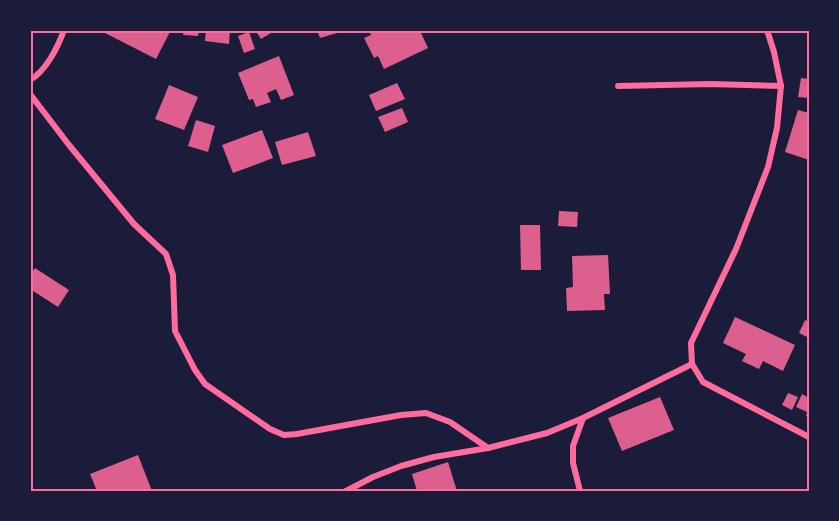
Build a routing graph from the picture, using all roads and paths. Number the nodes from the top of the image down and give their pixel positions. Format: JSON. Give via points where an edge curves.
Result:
{"nodes":[{"id":1,"x":64,"y":30,"type":"edge"},
{"id":2,"x":767,"y":30,"type":"edge"},
{"id":3,"x":30,"y":80,"type":"edge"},
{"id":4,"x":618,"y":86,"type":"dead end"},
{"id":5,"x":781,"y":86,"type":"junction"},
{"id":6,"x":30,"y":94,"type":"edge"},
{"id":7,"x":692,"y":364,"type":"junction"},
{"id":8,"x":583,"y":418,"type":"junction"},
{"id":9,"x":809,"y":437,"type":"edge"},
{"id":10,"x":488,"y":448,"type":"junction"},
{"id":11,"x":346,"y":491,"type":"edge"},
{"id":12,"x":580,"y":491,"type":"edge"}],
"edges":[{"from":1,"to":3,"type":"street","via":[[57,49]]},
{"from":2,"to":5,"type":"street"},
{"from":4,"to":5,"type":"street"},
{"from":5,"to":7,"type":"street","via":[[768,167],[736,249],[691,343]]},
{"from":6,"to":10,"type":"street","via":[[134,224],[166,254],[173,275],[175,331],[206,384],[284,435],[426,413],[450,422]]},
{"from":7,"to":8,"type":"street"},
{"from":7,"to":9,"type":"street","via":[[703,382]]},
{"from":8,"to":10,"type":"street","via":[[547,433]]},
{"from":8,"to":12,"type":"street","via":[[573,446]]},
{"from":10,"to":11,"type":"street","via":[[401,466]]}]}
